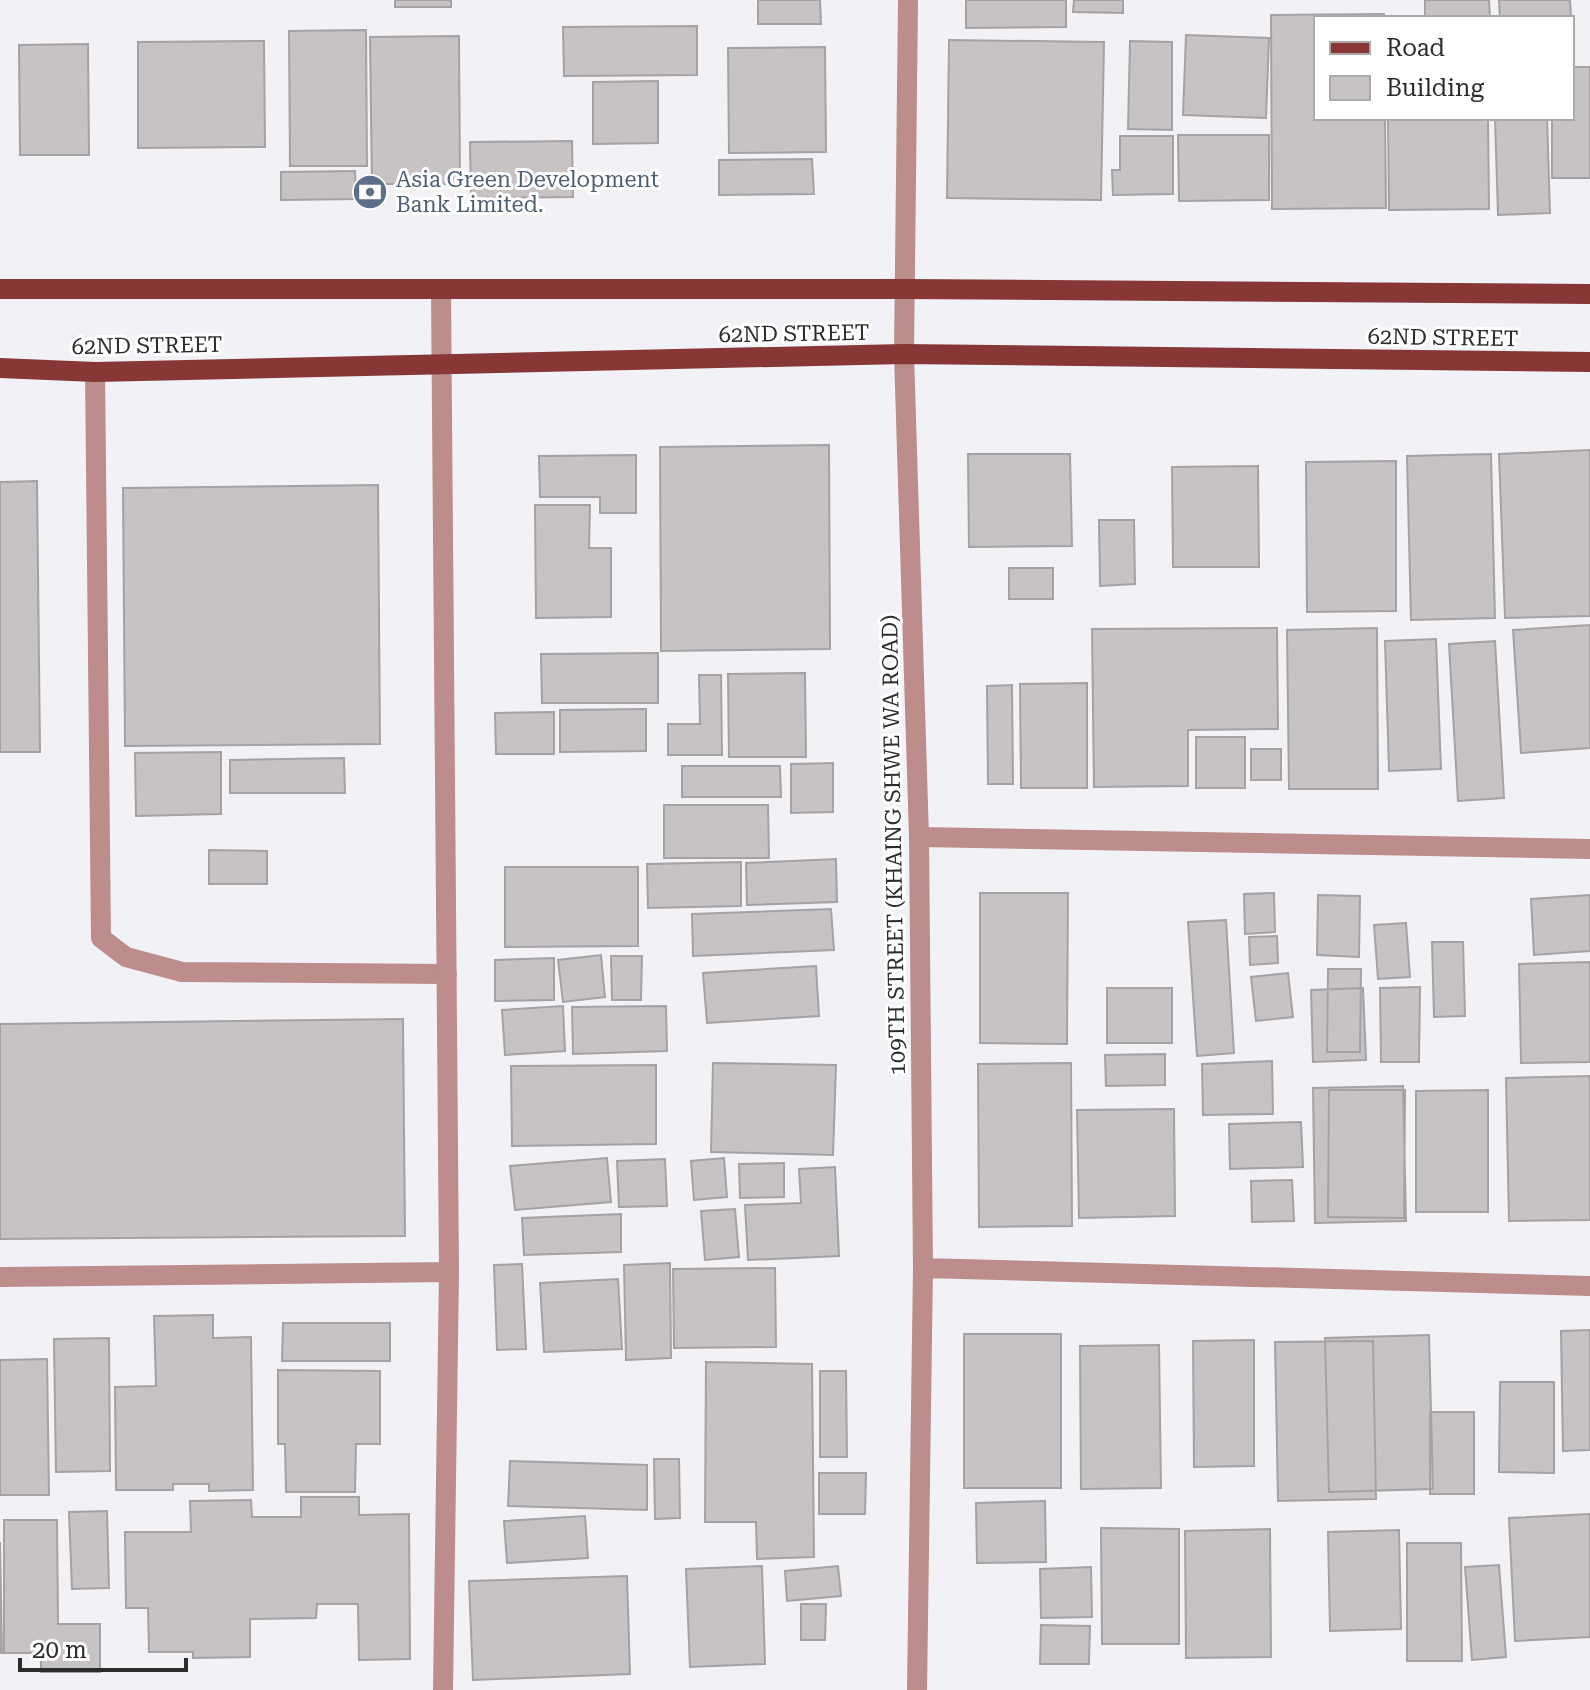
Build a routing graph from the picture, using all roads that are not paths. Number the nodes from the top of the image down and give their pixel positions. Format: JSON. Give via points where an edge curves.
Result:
{"nodes":[{"id":1,"x":908,"y":0,"type":"edge"},
{"id":2,"x":0,"y":289,"type":"edge"},
{"id":3,"x":905,"y":289,"type":"junction"},
{"id":4,"x":441,"y":290,"type":"junction"},
{"id":5,"x":1590,"y":294,"type":"edge"},
{"id":6,"x":904,"y":354,"type":"junction"},
{"id":7,"x":1590,"y":362,"type":"edge"},
{"id":8,"x":442,"y":364,"type":"junction"},
{"id":9,"x":0,"y":368,"type":"edge"},
{"id":10,"x":95,"y":372,"type":"junction"},
{"id":11,"x":919,"y":837,"type":"junction"},
{"id":12,"x":1590,"y":849,"type":"edge"},
{"id":13,"x":447,"y":974,"type":"junction"},
{"id":14,"x":923,"y":1268,"type":"junction"},
{"id":15,"x":449,"y":1272,"type":"junction"},
{"id":16,"x":0,"y":1277,"type":"edge"},
{"id":17,"x":1590,"y":1286,"type":"edge"},
{"id":18,"x":443,"y":1690,"type":"edge"},
{"id":19,"x":917,"y":1690,"type":"edge"}],
"edges":[{"from":1,"to":3,"type":"street","name":"109TH STREET (KHAING SHWE WA ROAD)"},
{"from":2,"to":4,"type":"main road","name":"62ND STREET"},
{"from":3,"to":4,"type":"main road","name":"62ND STREET"},
{"from":3,"to":5,"type":"main road","name":"62ND STREET"},
{"from":3,"to":6,"type":"street","name":"109TH STREET (KHAING SHWE WA ROAD)"},
{"from":4,"to":8,"type":"street"},
{"from":6,"to":7,"type":"main road","name":"62ND STREET"},
{"from":6,"to":8,"type":"main road","name":"62ND STREET"},
{"from":6,"to":11,"type":"street","name":"109TH STREET (KHAING SHWE WA ROAD)"},
{"from":8,"to":10,"type":"main road","name":"62ND STREET"},
{"from":8,"to":13,"type":"street"},
{"from":9,"to":10,"type":"main road","name":"62ND STREET"},
{"from":10,"to":13,"type":"street","via":[[101,938],[126,957],[182,972]]},
{"from":11,"to":12,"type":"street"},
{"from":11,"to":14,"type":"street","name":"109TH STREET (KHAING SHWE WA ROAD)"},
{"from":13,"to":15,"type":"street"},
{"from":14,"to":17,"type":"street"},
{"from":14,"to":19,"type":"street","name":"109TH STREET (KHAING SHWE WA ROAD)"},
{"from":15,"to":16,"type":"street"},
{"from":15,"to":18,"type":"street"}]}
